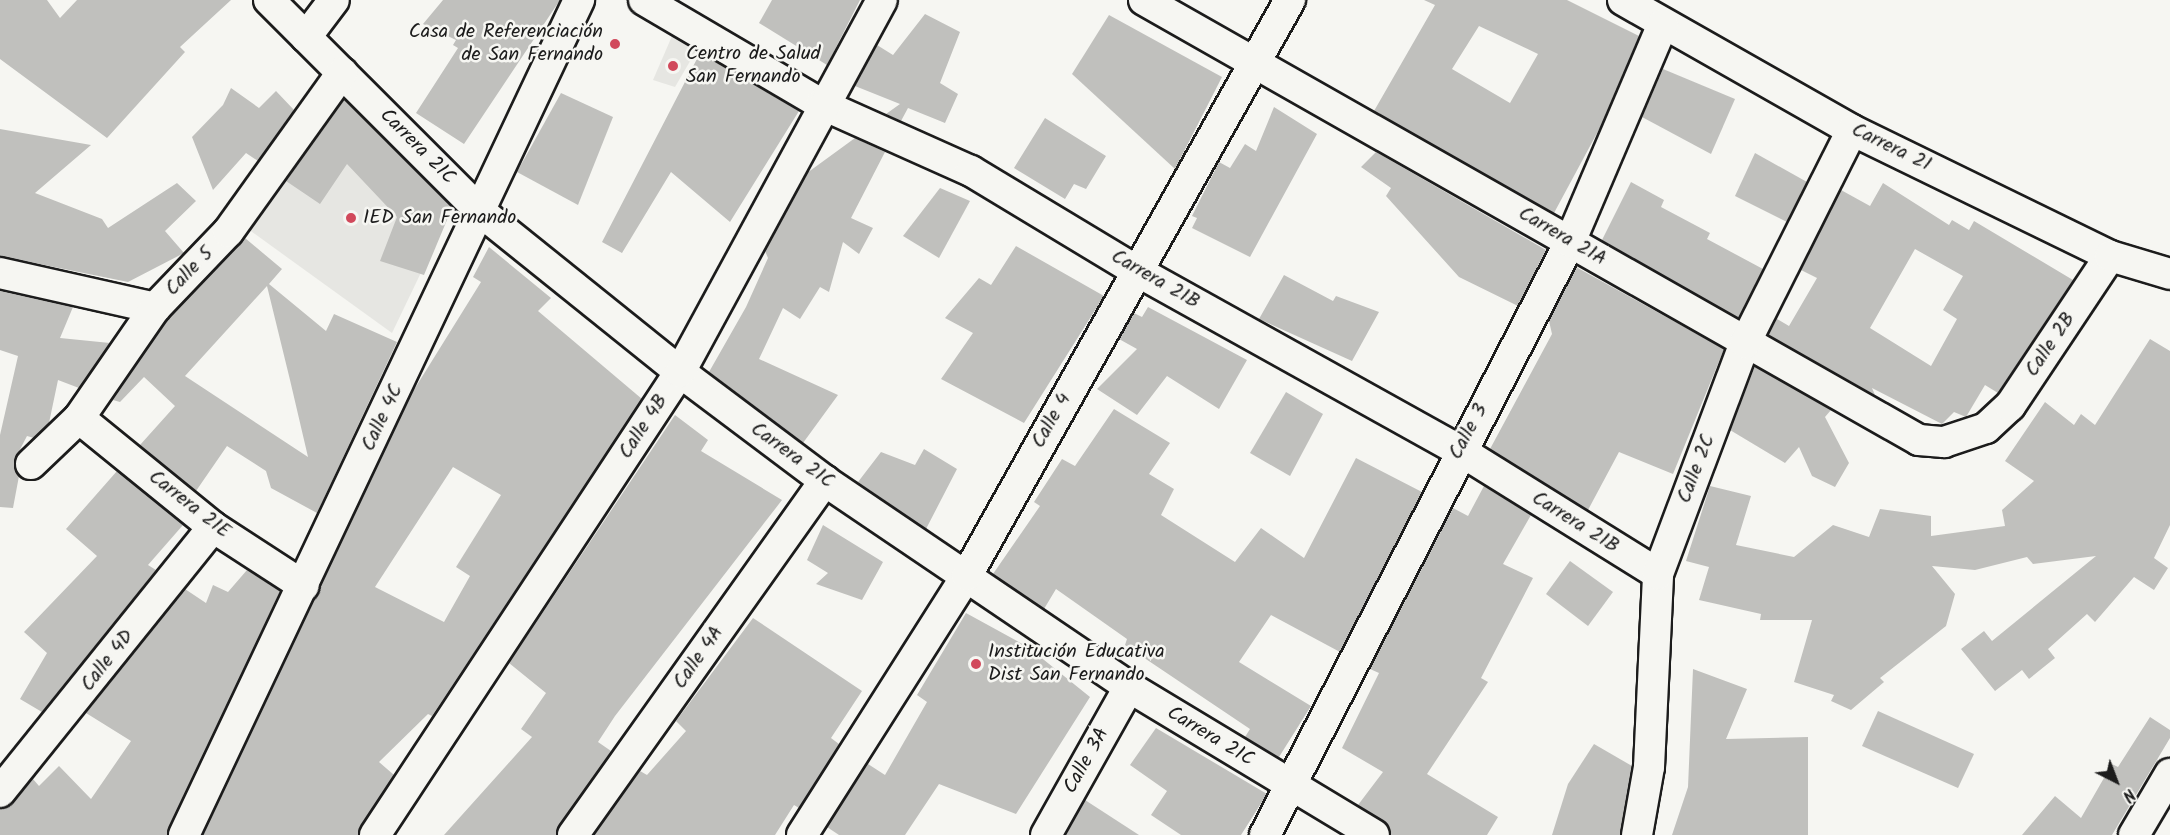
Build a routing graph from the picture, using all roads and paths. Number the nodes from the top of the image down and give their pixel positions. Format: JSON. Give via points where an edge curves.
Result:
{"nodes":[{"id":1,"x":269,"y":0,"type":"edge"},
{"id":2,"x":333,"y":0,"type":"edge"},
{"id":3,"x":579,"y":0,"type":"edge"},
{"id":4,"x":644,"y":0,"type":"edge"},
{"id":5,"x":882,"y":0,"type":"edge"},
{"id":6,"x":1144,"y":0,"type":"edge"},
{"id":7,"x":1290,"y":0,"type":"edge"},
{"id":8,"x":1623,"y":0,"type":"edge"},
{"id":9,"x":1663,"y":24,"type":"junction"},
{"id":10,"x":306,"y":37,"type":"junction"},
{"id":11,"x":1258,"y":61,"type":"junction"},
{"id":12,"x":342,"y":73,"type":"junction"},
{"id":13,"x":821,"y":104,"type":"junction"},
{"id":14,"x":1852,"y":130,"type":"junction"},
{"id":15,"x":482,"y":212,"type":"junction"},
{"id":16,"x":1570,"y":242,"type":"junction"},
{"id":17,"x":2110,"y":256,"type":"junction"},
{"id":18,"x":1135,"y":270,"type":"junction"},
{"id":19,"x":0,"y":273,"type":"edge"},
{"id":20,"x":2170,"y":274,"type":"edge"},
{"id":21,"x":155,"y":308,"type":"junction"},
{"id":22,"x":1745,"y":343,"type":"junction"},
{"id":23,"x":680,"y":372,"type":"junction"},
{"id":24,"x":79,"y":418,"type":"junction"},
{"id":25,"x":1986,"y":428,"type":"joint"},
{"id":26,"x":1459,"y":450,"type":"junction"},
{"id":27,"x":31,"y":464,"type":"dead end"},
{"id":28,"x":825,"y":481,"type":"junction"},
{"id":29,"x":213,"y":527,"type":"junction"},
{"id":30,"x":967,"y":574,"type":"junction"},
{"id":31,"x":1658,"y":574,"type":"junction"},
{"id":32,"x":304,"y":586,"type":"junction"},
{"id":33,"x":1129,"y":687,"type":"junction"},
{"id":34,"x":2170,"y":774,"type":"edge"},
{"id":35,"x":1289,"y":785,"type":"junction"},
{"id":36,"x":0,"y":792,"type":"edge"},
{"id":37,"x":184,"y":835,"type":"edge"},
{"id":38,"x":375,"y":835,"type":"edge"},
{"id":39,"x":573,"y":835,"type":"edge"},
{"id":40,"x":802,"y":835,"type":"edge"},
{"id":41,"x":1046,"y":835,"type":"edge"},
{"id":42,"x":1265,"y":835,"type":"edge"},
{"id":43,"x":1374,"y":835,"type":"edge"},
{"id":44,"x":1636,"y":835,"type":"edge"},
{"id":45,"x":2134,"y":835,"type":"edge"}],
"edges":[{"from":1,"to":10,"type":"street","name":"Carrera 21C"},
{"from":2,"to":10,"type":"street"},
{"from":3,"to":15,"type":"street","name":"Calle 4C"},
{"from":4,"to":13,"type":"street","name":"Carrera 21B"},
{"from":5,"to":13,"type":"street","name":"Calle 4B"},
{"from":6,"to":11,"type":"street","name":"Carrera 21A"},
{"from":7,"to":11,"type":"street","name":"Calle 4"},
{"from":8,"to":9,"type":"street","name":"Carrera 21"},
{"from":9,"to":14,"type":"street","name":"Carrera 21"},
{"from":9,"to":16,"type":"street","name":"Calle 3"},
{"from":10,"to":12,"type":"street","name":"Carrera 21C"},
{"from":11,"to":16,"type":"street","name":"Carrera 21A"},
{"from":11,"to":18,"type":"street","name":"Calle 4"},
{"from":12,"to":15,"type":"street","name":"Carrera 21C"},
{"from":12,"to":21,"type":"street","name":"Calle 5","via":[[228,232]]},
{"from":13,"to":18,"type":"street","name":"Carrera 21B","via":[[971,171]]},
{"from":13,"to":23,"type":"street","name":"Calle 4B"},
{"from":14,"to":17,"type":"street","name":"Carrera 21"},
{"from":14,"to":22,"type":"street","name":"Calle 2C"},
{"from":15,"to":23,"type":"street","name":"Carrera 21C"},
{"from":15,"to":32,"type":"street","name":"Calle 4C"},
{"from":16,"to":22,"type":"street","name":"Carrera 21A"},
{"from":16,"to":26,"type":"street","name":"Calle 3"},
{"from":17,"to":20,"type":"street","name":"Carrera 21"},
{"from":17,"to":25,"type":"street","name":"Calle 2B","via":[[2010,406]]},
{"from":18,"to":26,"type":"street","name":"Carrera 21B"},
{"from":18,"to":30,"type":"street","name":"Calle 4"},
{"from":19,"to":21,"type":"street"},
{"from":21,"to":24,"type":"street","name":"Calle 5"},
{"from":22,"to":25,"type":"street","name":"Carrera 21A","via":[[1919,440],[1944,442]]},
{"from":22,"to":31,"type":"street","name":"Calle 2C"},
{"from":23,"to":28,"type":"street","name":"Carrera 21C"},
{"from":23,"to":38,"type":"street","name":"Calle 4B"},
{"from":24,"to":27,"type":"street","name":"Calle 5"},
{"from":24,"to":29,"type":"street","name":"Carrera 21E"},
{"from":26,"to":31,"type":"street","name":"Carrera 21B"},
{"from":26,"to":35,"type":"street","name":"Calle 3"},
{"from":28,"to":30,"type":"street","name":"Carrera 21C"},
{"from":28,"to":39,"type":"street","name":"Calle 4A"},
{"from":29,"to":32,"type":"street","name":"Carrera 21E"},
{"from":29,"to":36,"type":"street","name":"Calle 4D"},
{"from":30,"to":33,"type":"street","name":"Carrera 21C"},
{"from":30,"to":40,"type":"street","name":"Calle 4"},
{"from":31,"to":44,"type":"street","name":"Calle 2C","via":[[1649,767]]},
{"from":32,"to":37,"type":"street","name":"Calle 4C"},
{"from":33,"to":35,"type":"street","name":"Carrera 21C"},
{"from":33,"to":41,"type":"street","name":"Calle 3A"},
{"from":34,"to":45,"type":"street"},
{"from":35,"to":42,"type":"street","name":"Calle 3"},
{"from":35,"to":43,"type":"street","name":"Carrera 21C"}]}
